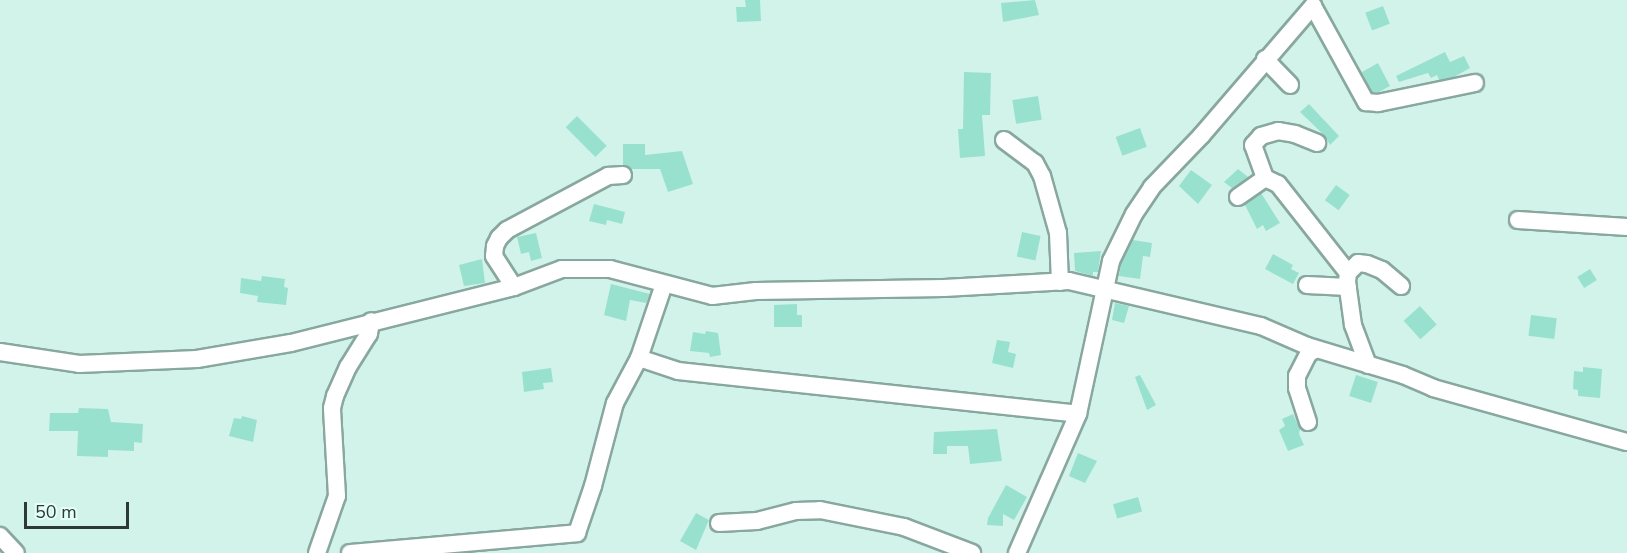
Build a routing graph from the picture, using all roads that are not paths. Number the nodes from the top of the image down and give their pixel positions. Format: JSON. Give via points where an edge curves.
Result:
{"nodes":[{"id":1,"x":1265,"y":59,"type":"junction"},
{"id":2,"x":1475,"y":83,"type":"dead end"},
{"id":3,"x":1290,"y":85,"type":"dead end"},
{"id":4,"x":1004,"y":140,"type":"dead end"},
{"id":5,"x":1317,"y":143,"type":"dead end"},
{"id":6,"x":623,"y":176,"type":"dead end"},
{"id":7,"x":1264,"y":178,"type":"junction"},
{"id":8,"x":1238,"y":197,"type":"dead end"},
{"id":9,"x":1518,"y":220,"type":"dead end"},
{"id":10,"x":1627,"y":227,"type":"edge"},
{"id":11,"x":1348,"y":280,"type":"junction"},
{"id":12,"x":1060,"y":282,"type":"junction"},
{"id":13,"x":664,"y":284,"type":"junction"},
{"id":14,"x":1307,"y":285,"type":"dead end"},
{"id":15,"x":1401,"y":286,"type":"dead end"},
{"id":16,"x":514,"y":287,"type":"junction"},
{"id":17,"x":1105,"y":288,"type":"junction"},
{"id":18,"x":371,"y":321,"type":"junction"},
{"id":19,"x":1316,"y":349,"type":"junction"},
{"id":20,"x":0,"y":352,"type":"edge"},
{"id":21,"x":639,"y":358,"type":"junction"},
{"id":22,"x":1368,"y":365,"type":"junction"},
{"id":23,"x":1078,"y":414,"type":"junction"},
{"id":24,"x":1308,"y":422,"type":"dead end"},
{"id":25,"x":1627,"y":442,"type":"edge"},
{"id":26,"x":719,"y":523,"type":"dead end"},
{"id":27,"x":0,"y":536,"type":"edge"},
{"id":28,"x":1016,"y":551,"type":"edge"},
{"id":29,"x":16,"y":553,"type":"edge"},
{"id":30,"x":317,"y":553,"type":"edge"},
{"id":31,"x":350,"y":553,"type":"edge"},
{"id":32,"x":972,"y":553,"type":"edge"}],
"edges":[{"from":1,"to":2,"type":"street","via":[[1312,6],[1366,102],[1378,103]]},
{"from":1,"to":3,"type":"street"},
{"from":1,"to":17,"type":"street","via":[[1147,194],[1111,261]]},
{"from":4,"to":12,"type":"street","via":[[1035,163],[1042,176],[1058,234]]},
{"from":5,"to":7,"type":"street","via":[[1278,131],[1261,136],[1253,145]]},
{"from":6,"to":16,"type":"street","via":[[608,176],[499,238],[494,256]]},
{"from":7,"to":8,"type":"street"},
{"from":7,"to":11,"type":"street","via":[[1278,184]]},
{"from":9,"to":10,"type":"street"},
{"from":11,"to":14,"type":"street"},
{"from":11,"to":15,"type":"street","via":[[1358,263],[1367,264],[1382,270]]},
{"from":11,"to":22,"type":"street","via":[[1353,325]]},
{"from":12,"to":13,"type":"street","via":[[756,291],[712,296]]},
{"from":12,"to":17,"type":"street"},
{"from":13,"to":16,"type":"street","via":[[610,269],[562,268]]},
{"from":13,"to":21,"type":"street"},
{"from":16,"to":18,"type":"street"},
{"from":17,"to":19,"type":"street","via":[[1261,326]]},
{"from":17,"to":23,"type":"street"},
{"from":18,"to":20,"type":"street","via":[[291,343],[197,359],[79,363]]},
{"from":18,"to":30,"type":"street","via":[[369,334],[335,396],[337,495]]},
{"from":19,"to":22,"type":"street"},
{"from":19,"to":24,"type":"street","via":[[1308,354],[1297,376]]},
{"from":21,"to":23,"type":"street","via":[[678,371]]},
{"from":21,"to":31,"type":"street","via":[[615,403],[577,533]]},
{"from":22,"to":25,"type":"street","via":[[1433,388]]},
{"from":23,"to":28,"type":"street"},
{"from":26,"to":32,"type":"street","via":[[820,510],[911,529]]},
{"from":27,"to":29,"type":"street"}]}
